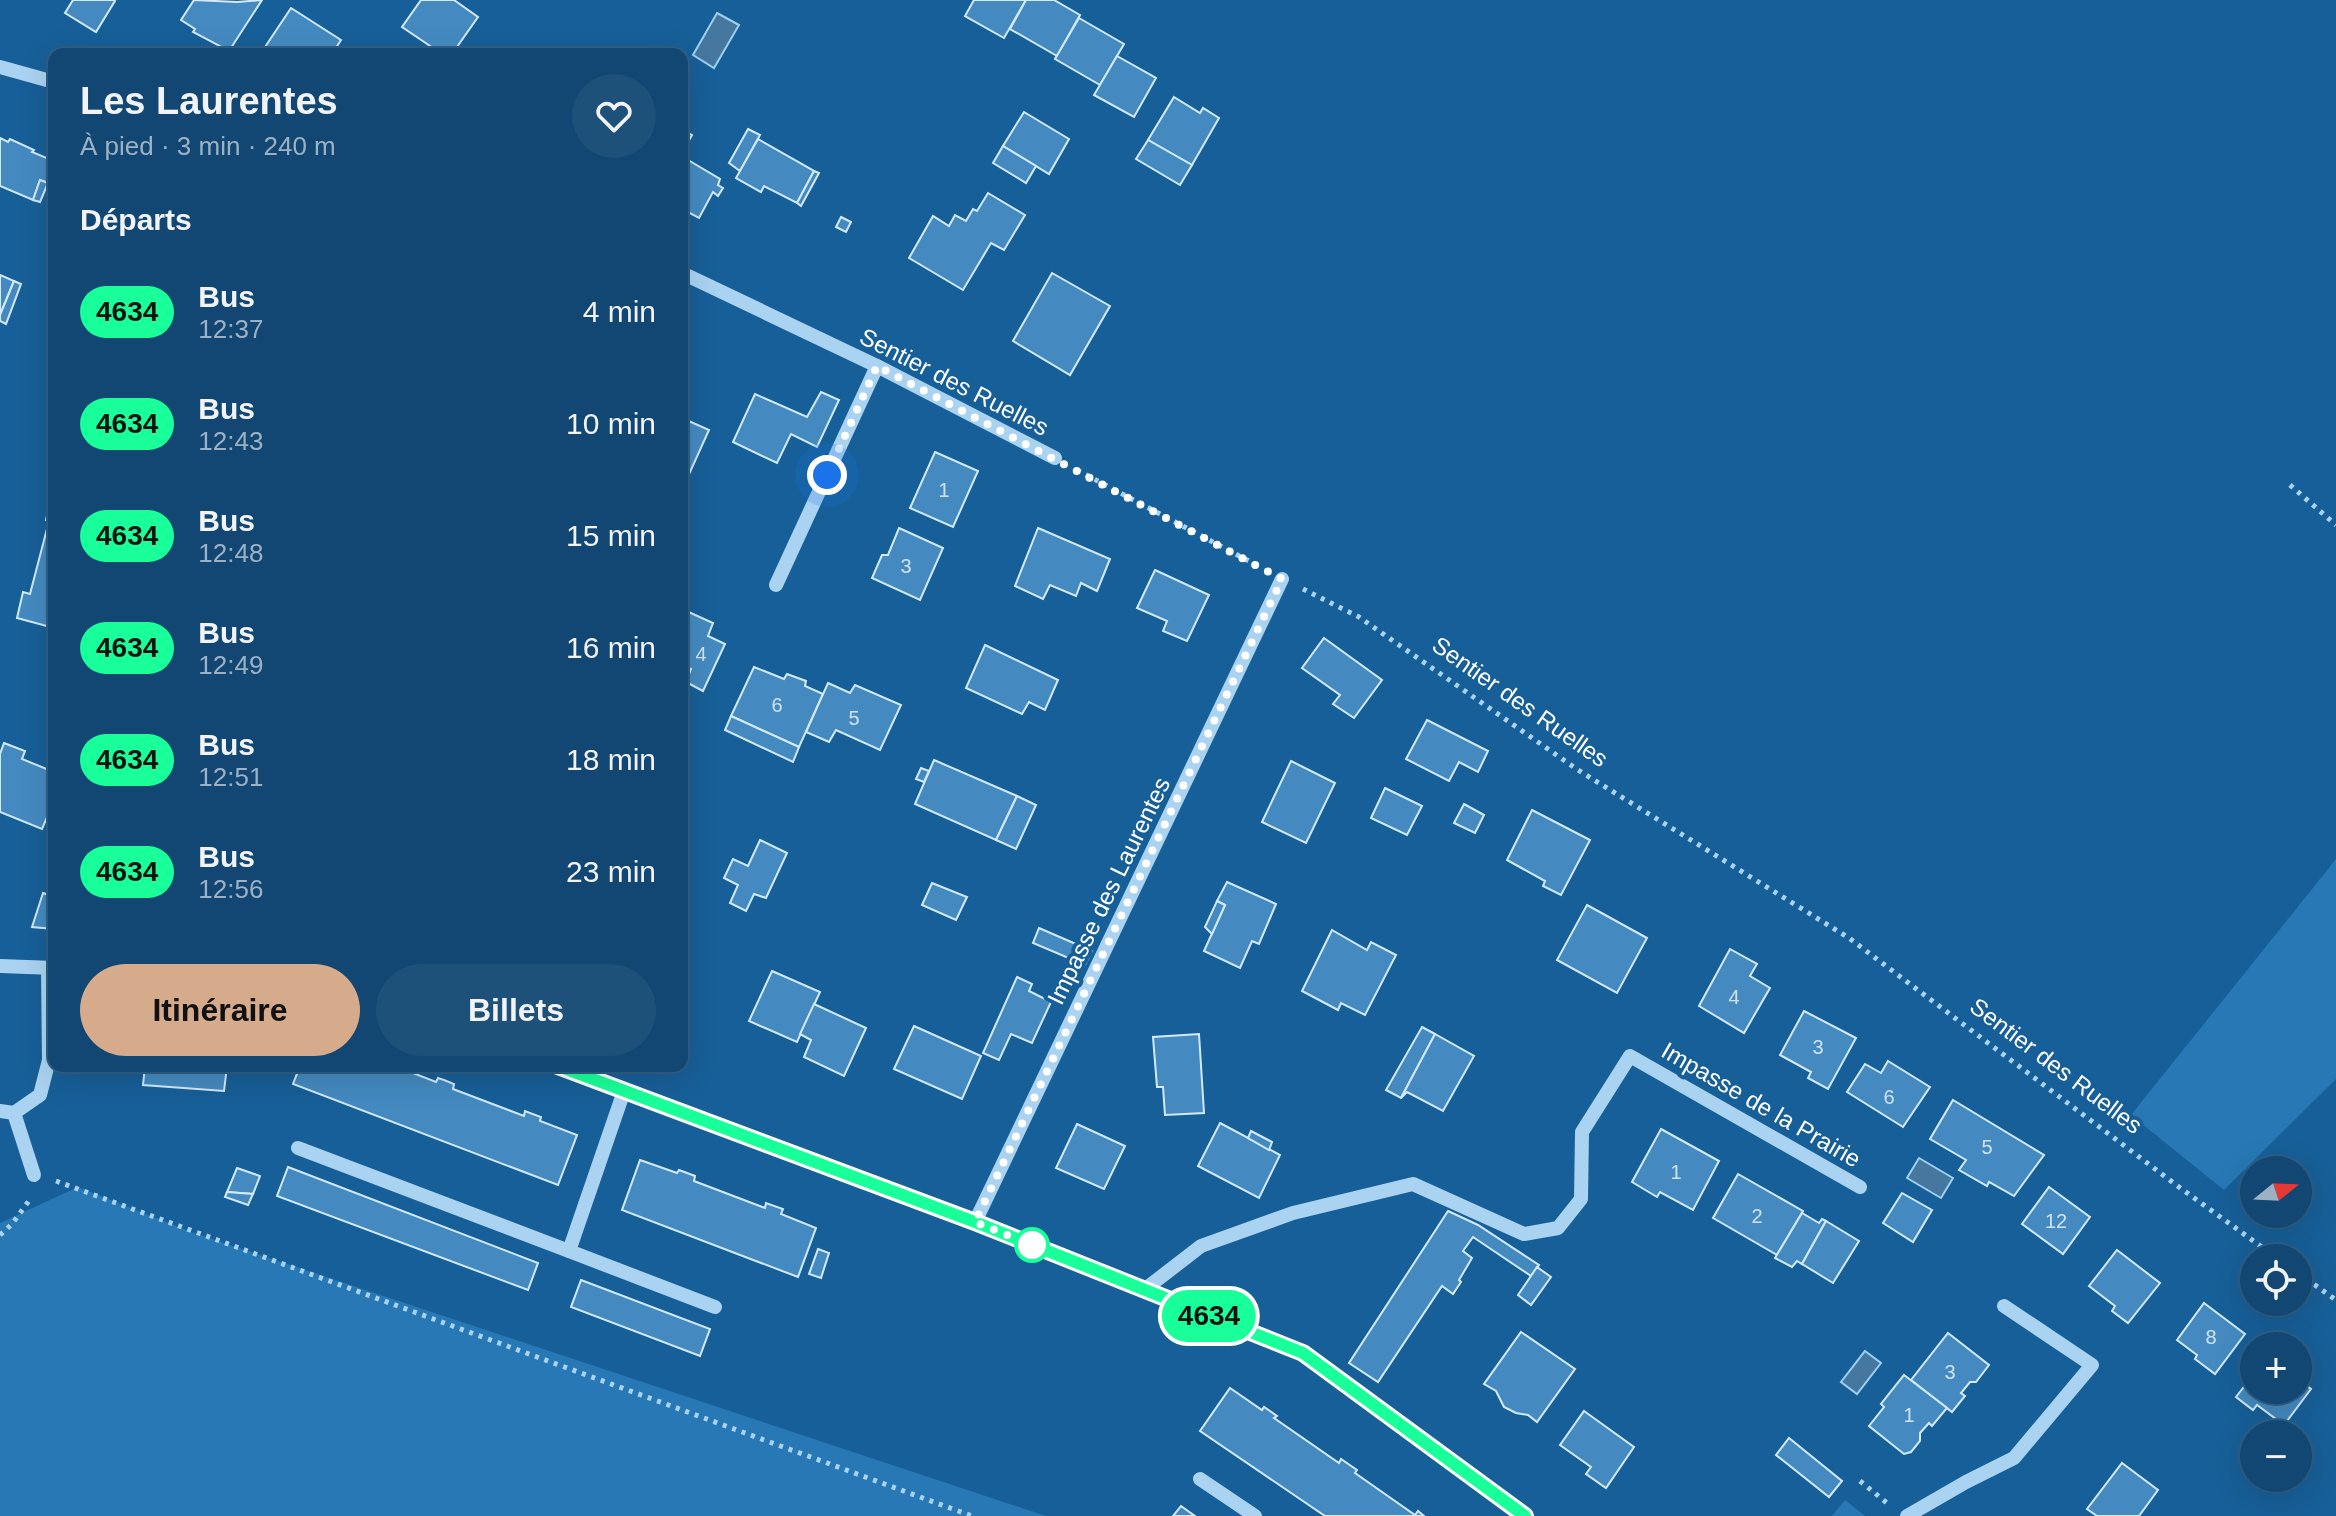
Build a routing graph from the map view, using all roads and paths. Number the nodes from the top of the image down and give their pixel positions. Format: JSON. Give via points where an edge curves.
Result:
{"nodes":[{"id":1,"x":0,"y":67,"type":"edge"},
{"id":2,"x":48,"y":80,"type":"edge"},
{"id":3,"x":688,"y":276,"type":"edge"},
{"id":4,"x":877,"y":366,"type":"junction"},
{"id":5,"x":1055,"y":458,"type":"joint"},
{"id":6,"x":2290,"y":485,"type":"dead end"},
{"id":7,"x":2336,"y":525,"type":"edge"},
{"id":8,"x":1282,"y":579,"type":"junction"},
{"id":9,"x":776,"y":585,"type":"dead end"},
{"id":10,"x":0,"y":966,"type":"edge"},
{"id":11,"x":48,"y":968,"type":"edge"},
{"id":12,"x":48,"y":1064,"type":"edge"},
{"id":13,"x":574,"y":1072,"type":"edge"},
{"id":14,"x":624,"y":1091,"type":"junction"},
{"id":15,"x":7,"y":1112,"type":"edge"},
{"id":16,"x":298,"y":1148,"type":"dead end"},
{"id":17,"x":34,"y":1175,"type":"junction"},
{"id":18,"x":1860,"y":1187,"type":"dead end"},
{"id":19,"x":975,"y":1222,"type":"junction"},
{"id":20,"x":0,"y":1235,"type":"edge"},
{"id":21,"x":2258,"y":1244,"type":"edge"},
{"id":22,"x":569,"y":1251,"type":"junction"},
{"id":23,"x":2312,"y":1283,"type":"edge"},
{"id":24,"x":1144,"y":1290,"type":"junction"},
{"id":25,"x":2336,"y":1300,"type":"edge"},
{"id":26,"x":2004,"y":1306,"type":"dead end"},
{"id":27,"x":715,"y":1307,"type":"dead end"},
{"id":28,"x":1200,"y":1479,"type":"dead end"},
{"id":29,"x":1860,"y":1481,"type":"dead end"},
{"id":30,"x":1893,"y":1507,"type":"dead end"},
{"id":31,"x":972,"y":1516,"type":"edge"},
{"id":32,"x":1255,"y":1516,"type":"edge"},
{"id":33,"x":1525,"y":1516,"type":"edge"},
{"id":34,"x":1907,"y":1516,"type":"edge"}],
"edges":[{"from":1,"to":2,"type":"street"},
{"from":3,"to":4,"type":"street","name":"Sentier des Ruelles"},
{"from":4,"to":5,"type":"street","name":"Sentier des Ruelles"},
{"from":4,"to":9,"type":"street"},
{"from":5,"to":8,"type":"path","name":"Sentier des Ruelles"},
{"from":6,"to":7,"type":"path"},
{"from":8,"to":19,"type":"street","name":"Impasse des Laurentes"},
{"from":8,"to":21,"type":"path","name":"Sentier des Ruelles","via":[[1359,617],[1578,770],[1849,938]]},
{"from":10,"to":11,"type":"street"},
{"from":12,"to":15,"type":"street","via":[[40,1095]]},
{"from":13,"to":14,"type":"street"},
{"from":14,"to":19,"type":"street"},
{"from":14,"to":22,"type":"street"},
{"from":15,"to":17,"type":"street"},
{"from":16,"to":22,"type":"street"},
{"from":17,"to":20,"type":"path","via":[[30,1202]]},
{"from":17,"to":31,"type":"path"},
{"from":18,"to":24,"type":"street","name":"Impasse de la Prairie","via":[[1630,1056],[1582,1132],[1581,1199],[1558,1228],[1524,1234],[1413,1184],[1293,1213],[1201,1246]]},
{"from":19,"to":24,"type":"street"},
{"from":22,"to":27,"type":"street"},
{"from":23,"to":25,"type":"path"},
{"from":24,"to":33,"type":"street","via":[[1303,1353]]},
{"from":26,"to":34,"type":"street","via":[[2092,1365],[2014,1458]]},
{"from":28,"to":32,"type":"street"},
{"from":29,"to":30,"type":"path"}]}
